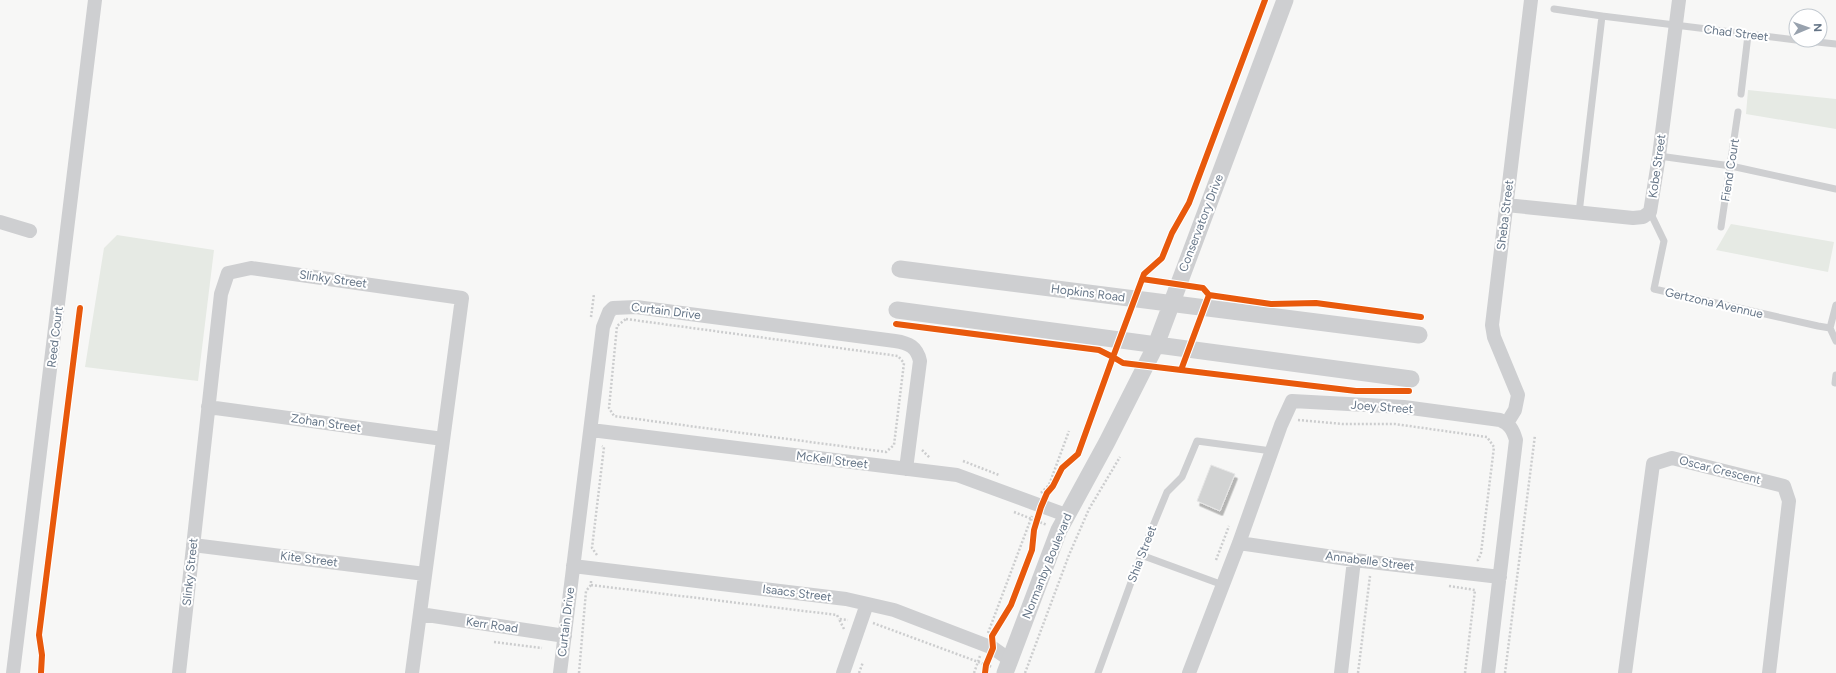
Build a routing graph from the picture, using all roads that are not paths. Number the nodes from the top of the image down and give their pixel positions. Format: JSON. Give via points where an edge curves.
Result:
{"nodes":[{"id":1,"x":95,"y":0,"type":"edge"},
{"id":2,"x":1285,"y":0,"type":"edge"},
{"id":3,"x":1531,"y":0,"type":"edge"},
{"id":4,"x":1679,"y":0,"type":"edge"},
{"id":5,"x":1554,"y":9,"type":"dead end"},
{"id":6,"x":1602,"y":16,"type":"junction"},
{"id":7,"x":1676,"y":26,"type":"junction"},
{"id":8,"x":1748,"y":35,"type":"junction"},
{"id":9,"x":1788,"y":39,"type":"edge"},
{"id":10,"x":1741,"y":94,"type":"dead end"},
{"id":11,"x":1738,"y":112,"type":"dead end"},
{"id":12,"x":1659,"y":156,"type":"junction"},
{"id":13,"x":1731,"y":166,"type":"junction"},
{"id":14,"x":1836,"y":189,"type":"edge"},
{"id":15,"x":1506,"y":205,"type":"junction"},
{"id":16,"x":1650,"y":212,"type":"junction"},
{"id":17,"x":1579,"y":213,"type":"junction"},
{"id":18,"x":0,"y":222,"type":"edge"},
{"id":19,"x":1721,"y":227,"type":"dead end"},
{"id":20,"x":30,"y":231,"type":"dead end"},
{"id":21,"x":900,"y":269,"type":"dead end"},
{"id":22,"x":1171,"y":303,"type":"junction"},
{"id":23,"x":1836,"y":305,"type":"edge"},
{"id":24,"x":897,"y":310,"type":"dead end"},
{"id":25,"x":1830,"y":328,"type":"junction"},
{"id":26,"x":1419,"y":335,"type":"dead end"},
{"id":27,"x":1836,"y":341,"type":"edge"},
{"id":28,"x":1156,"y":345,"type":"junction"},
{"id":29,"x":1836,"y":375,"type":"edge"},
{"id":30,"x":1411,"y":379,"type":"dead end"},
{"id":31,"x":1835,"y":383,"type":"dead end"},
{"id":32,"x":208,"y":407,"type":"junction"},
{"id":33,"x":1507,"y":423,"type":"junction"},
{"id":34,"x":590,"y":430,"type":"junction"},
{"id":35,"x":443,"y":439,"type":"junction"},
{"id":36,"x":1107,"y":442,"type":"joint"},
{"id":37,"x":1272,"y":451,"type":"junction"},
{"id":38,"x":906,"y":469,"type":"junction"},
{"id":39,"x":1066,"y":516,"type":"junction"},
{"id":40,"x":1239,"y":543,"type":"junction"},
{"id":41,"x":193,"y":544,"type":"junction"},
{"id":42,"x":1141,"y":555,"type":"junction"},
{"id":43,"x":1354,"y":560,"type":"junction"},
{"id":44,"x":573,"y":566,"type":"junction"},
{"id":45,"x":425,"y":574,"type":"junction"},
{"id":46,"x":1500,"y":577,"type":"junction"},
{"id":47,"x":1223,"y":585,"type":"junction"},
{"id":48,"x":867,"y":604,"type":"junction"},
{"id":49,"x":420,"y":614,"type":"junction"},
{"id":50,"x":564,"y":636,"type":"junction"},
{"id":51,"x":1007,"y":666,"type":"edge"},
{"id":52,"x":13,"y":673,"type":"edge"},
{"id":53,"x":179,"y":673,"type":"edge"},
{"id":54,"x":412,"y":673,"type":"edge"},
{"id":55,"x":560,"y":673,"type":"edge"},
{"id":56,"x":843,"y":673,"type":"edge"},
{"id":57,"x":1098,"y":673,"type":"edge"},
{"id":58,"x":1188,"y":673,"type":"edge"},
{"id":59,"x":1340,"y":673,"type":"edge"},
{"id":60,"x":1488,"y":673,"type":"edge"},
{"id":61,"x":1625,"y":673,"type":"edge"},
{"id":62,"x":1769,"y":673,"type":"edge"}],
"edges":[{"from":1,"to":52,"type":"street","name":"Reed Court"},
{"from":2,"to":22,"type":"street","name":"Conservatory Drive"},
{"from":3,"to":15,"type":"street","name":"Sheba Street"},
{"from":4,"to":7,"type":"street","name":"Kobe Street"},
{"from":5,"to":6,"type":"lane","name":"Chad Street"},
{"from":6,"to":7,"type":"lane","name":"Chad Street"},
{"from":6,"to":17,"type":"lane"},
{"from":7,"to":8,"type":"lane","name":"Chad Street"},
{"from":7,"to":12,"type":"street","name":"Kobe Street"},
{"from":8,"to":9,"type":"lane","name":"Chad Street"},
{"from":8,"to":10,"type":"lane"},
{"from":11,"to":13,"type":"lane","name":"Fiend Court"},
{"from":12,"to":13,"type":"lane"},
{"from":12,"to":16,"type":"street","name":"Kobe Street"},
{"from":13,"to":14,"type":"lane"},
{"from":13,"to":19,"type":"lane","name":"Fiend Court"},
{"from":15,"to":17,"type":"street","name":"Kobe Street"},
{"from":15,"to":33,"type":"street","name":"Sheba Street","via":[[1492,325],[1494,337],[1518,395],[1515,410]]},
{"from":16,"to":17,"type":"street","name":"Kobe Street","via":[[1633,218]]},
{"from":16,"to":25,"type":"lane","name":"Gertzona Avennue","via":[[1664,241],[1654,289]]},
{"from":18,"to":20,"type":"street"},
{"from":21,"to":22,"type":"street","name":"Hopkins Road"},
{"from":22,"to":26,"type":"street","name":"Hopkins Road"},
{"from":22,"to":28,"type":"street","name":"Conservatory Drive"},
{"from":23,"to":25,"type":"lane"},
{"from":24,"to":28,"type":"street"},
{"from":25,"to":27,"type":"lane"},
{"from":28,"to":30,"type":"street"},
{"from":28,"to":36,"type":"street","name":"Conservatory Drive"},
{"from":29,"to":31,"type":"lane"},
{"from":32,"to":35,"type":"street","name":"Zohan Street"},
{"from":32,"to":35,"type":"street","name":"Slinky Street","via":[[221,294],[228,273],[251,268],[462,298]]},
{"from":32,"to":41,"type":"street","name":"Slinky Street"},
{"from":33,"to":37,"type":"street","name":"Joey Street","via":[[1404,408],[1292,402]]},
{"from":33,"to":46,"type":"street","via":[[1516,440]]},
{"from":34,"to":38,"type":"street","name":"McKell Street"},
{"from":34,"to":38,"type":"street","name":"Curtain Drive","via":[[603,327],[613,308],[636,307],[910,344],[915,348],[920,361]]},
{"from":34,"to":44,"type":"street","name":"Curtain Drive"},
{"from":35,"to":45,"type":"street","name":"Slinky Street"},
{"from":36,"to":39,"type":"street","name":"Normanby Boulevard"},
{"from":37,"to":40,"type":"street","name":"Joey Street"},
{"from":37,"to":42,"type":"lane","name":"Shia Street","via":[[1197,441],[1182,477],[1167,492]]},
{"from":38,"to":39,"type":"street","name":"McKell Street","via":[[957,476]]},
{"from":39,"to":51,"type":"street","name":"Normanby Boulevard"},
{"from":40,"to":43,"type":"street","name":"Annabelle Street"},
{"from":40,"to":47,"type":"street","name":"Joey Street"},
{"from":41,"to":45,"type":"street","name":"Kite Street"},
{"from":41,"to":53,"type":"street","name":"Slinky Street"},
{"from":42,"to":47,"type":"lane"},
{"from":42,"to":57,"type":"lane","name":"Shia Street"},
{"from":43,"to":46,"type":"street","name":"Annabelle Street"},
{"from":43,"to":59,"type":"street"},
{"from":44,"to":48,"type":"street","name":"Isaacs Street","via":[[839,598]]},
{"from":44,"to":50,"type":"street","name":"Curtain Drive"},
{"from":45,"to":49,"type":"street","name":"Slinky Street"},
{"from":46,"to":60,"type":"street"},
{"from":47,"to":58,"type":"street","name":"Joey Street"},
{"from":48,"to":51,"type":"street","name":"Isaacs Street","via":[[894,610],[993,648]]},
{"from":48,"to":56,"type":"street"},
{"from":49,"to":50,"type":"street","name":"Kerr Road"},
{"from":49,"to":54,"type":"street","name":"Slinky Street"},
{"from":50,"to":55,"type":"street","name":"Curtain Drive"},
{"from":61,"to":62,"type":"street","name":"Oscar Crescent","via":[[1653,464],[1672,458],[1784,486],[1789,501]]}]}
